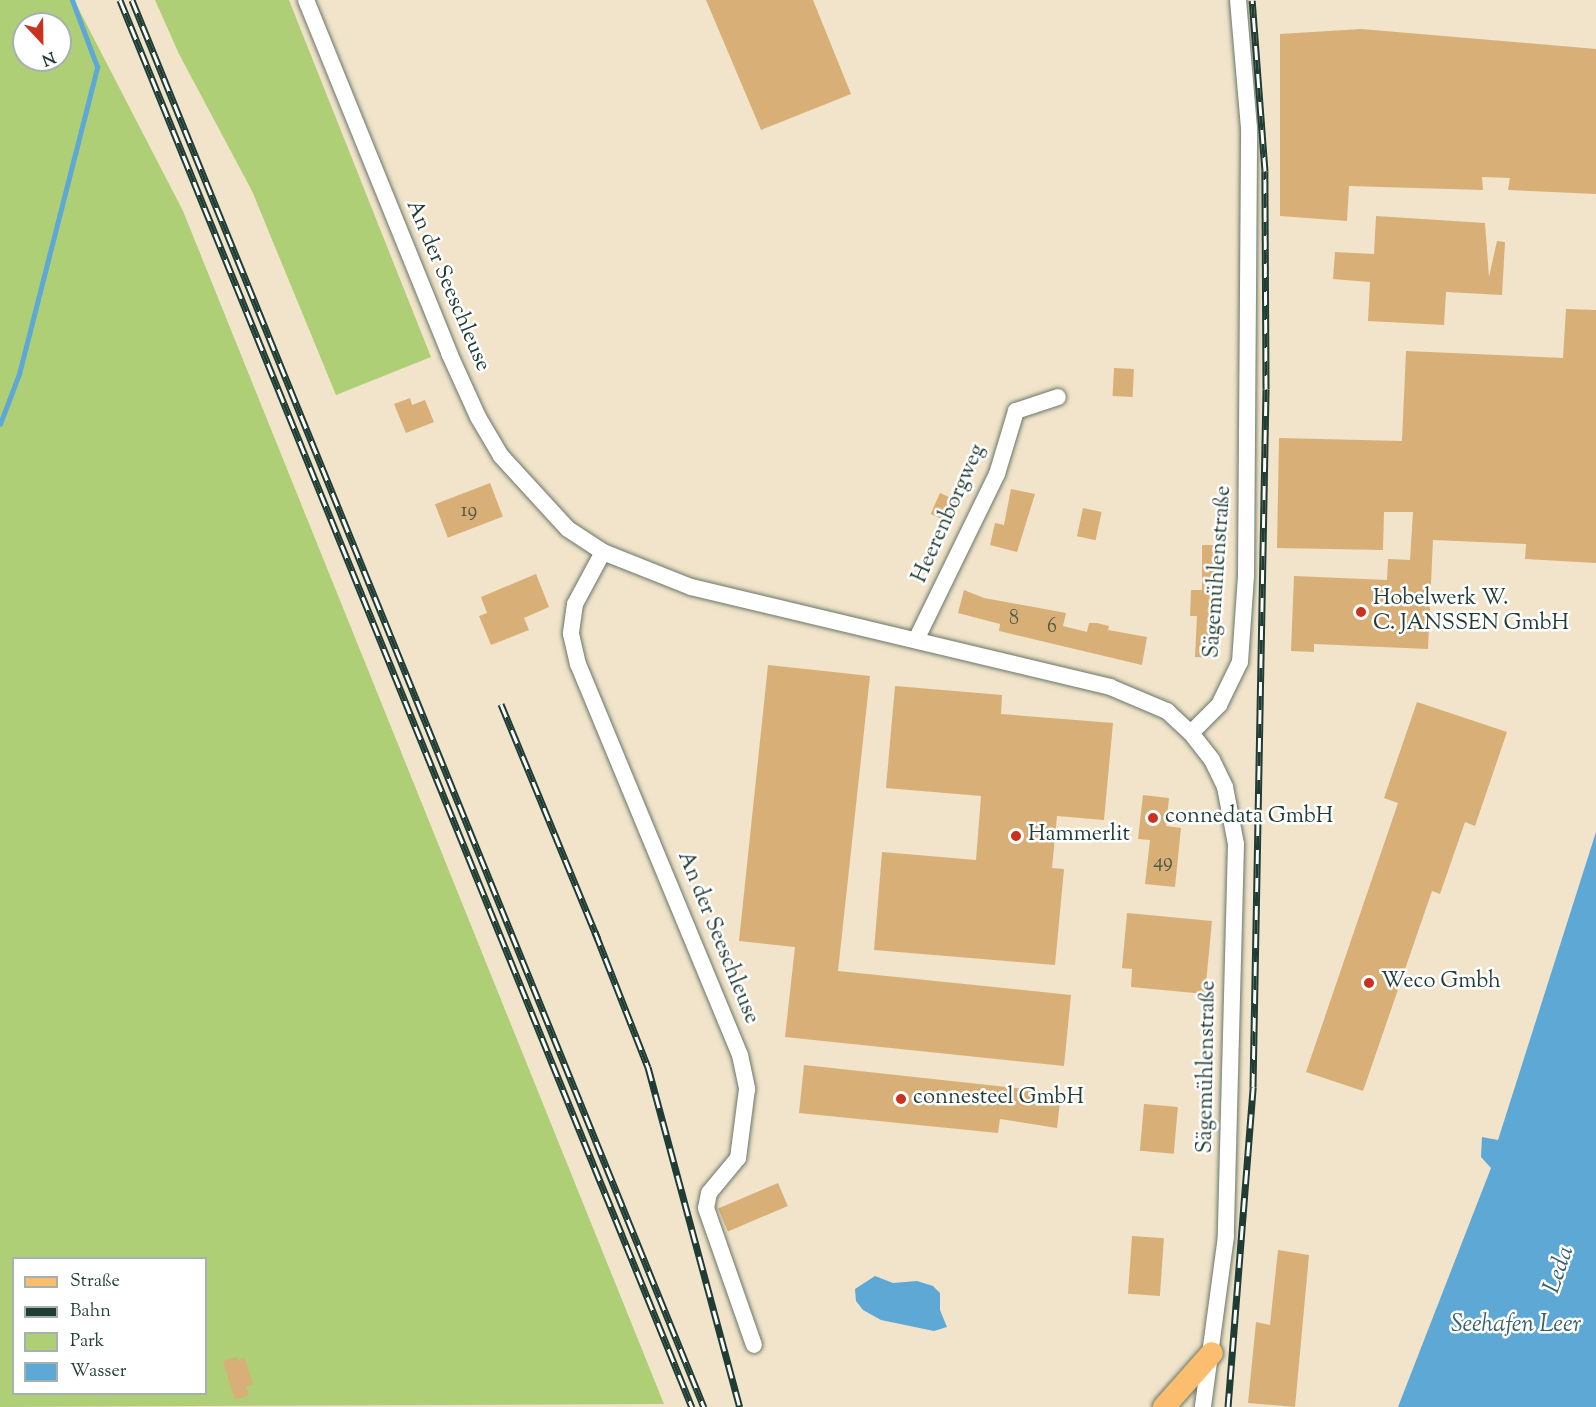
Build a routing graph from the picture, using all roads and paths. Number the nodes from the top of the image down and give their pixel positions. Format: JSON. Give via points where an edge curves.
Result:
{"nodes":[{"id":1,"x":306,"y":0,"type":"edge"},
{"id":2,"x":1238,"y":0,"type":"edge"},
{"id":3,"x":1058,"y":398,"type":"dead end"},
{"id":4,"x":603,"y":552,"type":"junction"},
{"id":5,"x":916,"y":640,"type":"junction"},
{"id":6,"x":1191,"y":733,"type":"junction"},
{"id":7,"x":754,"y":1345,"type":"dead end"},
{"id":8,"x":1212,"y":1353,"type":"junction"},
{"id":9,"x":1164,"y":1407,"type":"edge"},
{"id":10,"x":1203,"y":1407,"type":"edge"}],
"edges":[{"from":1,"to":4,"type":"street","name":"An der Seeschleuse","via":[[478,417],[501,456],[532,493],[568,529]]},
{"from":2,"to":6,"type":"street","name":"Sägemühlenstraße","via":[[1250,128],[1240,662],[1219,705]]},
{"from":3,"to":5,"type":"street","name":"Heerenborgweg","via":[[1016,411],[997,474]]},
{"from":4,"to":5,"type":"street","name":"An der Seeschleuse","via":[[691,587]]},
{"from":4,"to":7,"type":"street","name":"An der Seeschleuse","via":[[575,604],[570,634],[578,664],[740,1055],[747,1089],[738,1158],[709,1193],[706,1208]]},
{"from":5,"to":6,"type":"street","name":"An der Seeschleuse","via":[[1110,687],[1167,711]]},
{"from":6,"to":8,"type":"street","name":"Sägemühlenstraße","via":[[1212,760],[1225,787],[1236,844],[1226,1236]]},
{"from":8,"to":9,"type":"main road"},
{"from":8,"to":10,"type":"street","name":"Sägemühlenstraße"}]}
